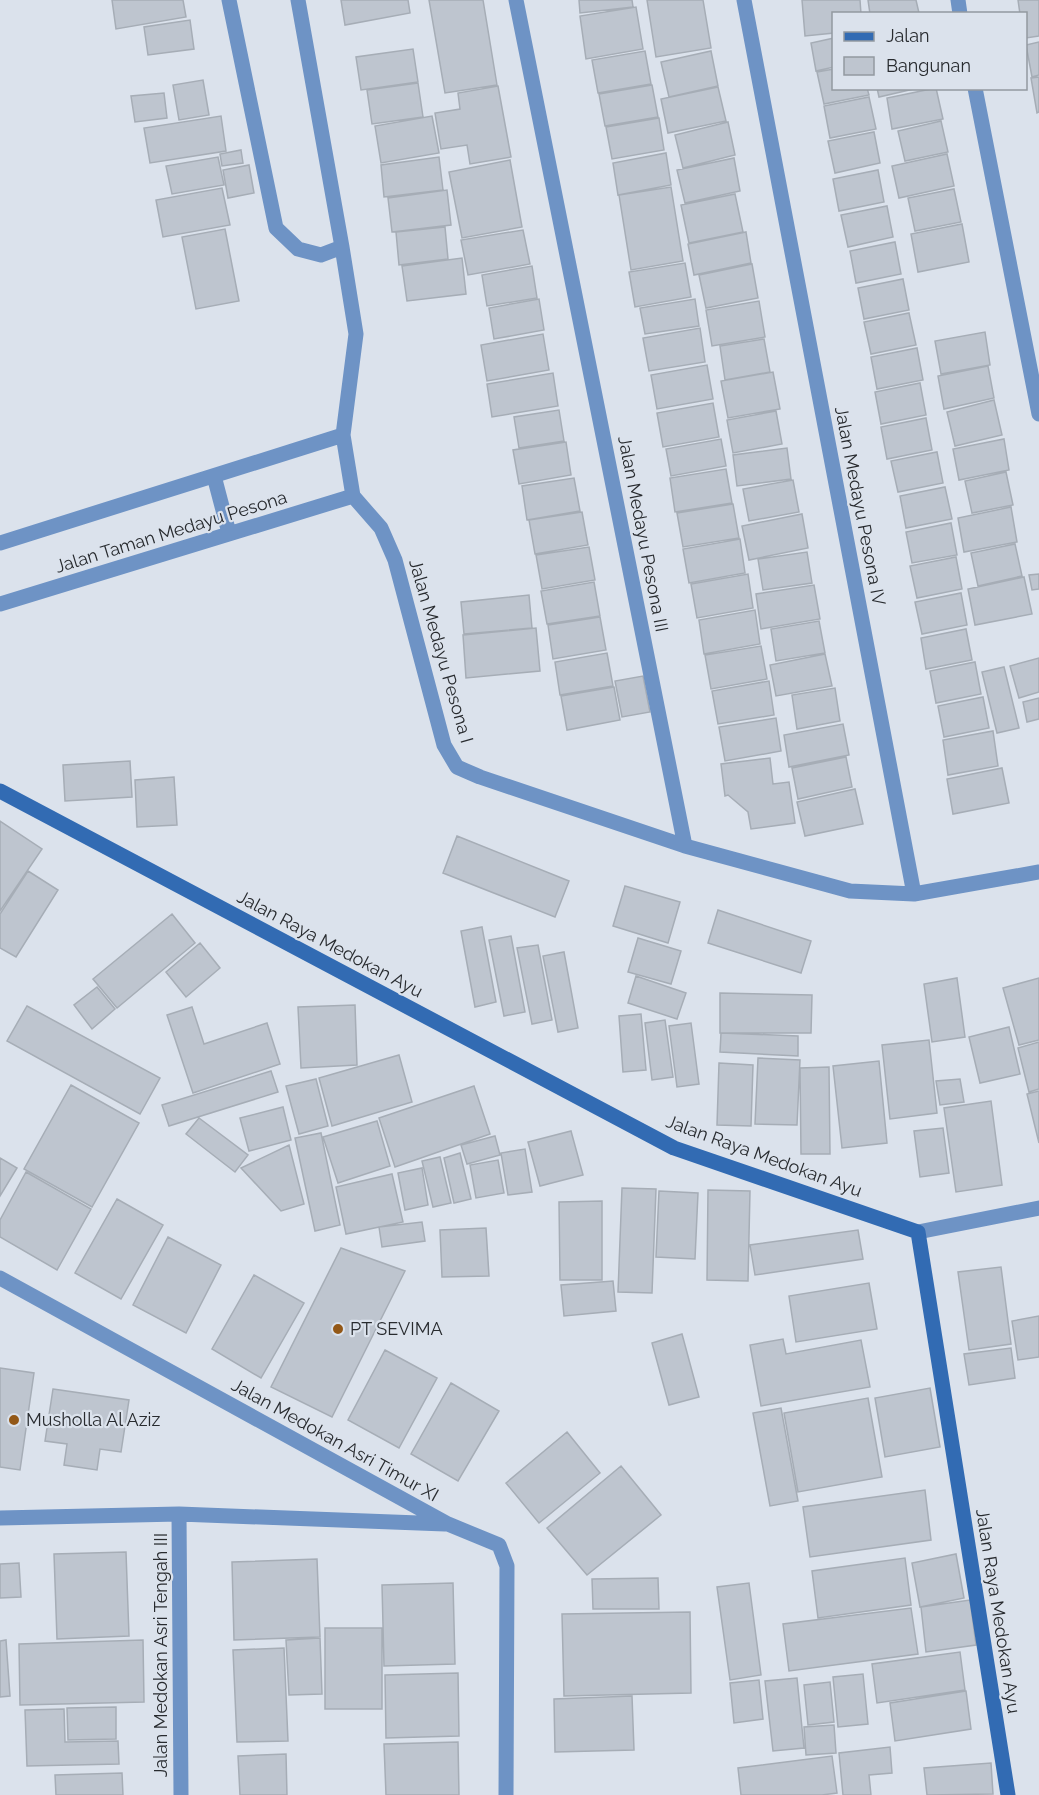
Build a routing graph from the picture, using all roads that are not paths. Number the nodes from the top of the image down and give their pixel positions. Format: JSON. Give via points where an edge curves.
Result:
{"nodes":[{"id":1,"x":229,"y":0,"type":"edge"},
{"id":2,"x":298,"y":0,"type":"edge"},
{"id":3,"x":516,"y":0,"type":"edge"},
{"id":4,"x":744,"y":0,"type":"edge"},
{"id":5,"x":975,"y":90,"type":"edge"},
{"id":6,"x":342,"y":246,"type":"junction"},
{"id":7,"x":1039,"y":414,"type":"edge"},
{"id":8,"x":343,"y":435,"type":"junction"},
{"id":9,"x":214,"y":476,"type":"junction"},
{"id":10,"x":353,"y":496,"type":"junction"},
{"id":11,"x":229,"y":533,"type":"junction"},
{"id":12,"x":0,"y":543,"type":"edge"},
{"id":13,"x":0,"y":604,"type":"edge"},
{"id":14,"x":0,"y":791,"type":"edge"},
{"id":15,"x":685,"y":846,"type":"junction"},
{"id":16,"x":1039,"y":872,"type":"edge"},
{"id":17,"x":914,"y":894,"type":"junction"},
{"id":18,"x":1039,"y":1208,"type":"edge"},
{"id":19,"x":918,"y":1232,"type":"junction"},
{"id":20,"x":0,"y":1278,"type":"edge"},
{"id":21,"x":179,"y":1514,"type":"junction"},
{"id":22,"x":0,"y":1518,"type":"edge"},
{"id":23,"x":448,"y":1524,"type":"junction"},
{"id":24,"x":181,"y":1795,"type":"edge"},
{"id":25,"x":506,"y":1795,"type":"edge"},
{"id":26,"x":1008,"y":1795,"type":"edge"}],
"edges":[{"from":1,"to":6,"type":"street","via":[[276,228],[298,249],[321,255]]},
{"from":2,"to":6,"type":"street"},
{"from":3,"to":15,"type":"street","name":"Jalan Medayu Pesona III"},
{"from":4,"to":17,"type":"street","name":"Jalan Medayu Pesona IV"},
{"from":5,"to":7,"type":"street"},
{"from":6,"to":8,"type":"street","via":[[356,334]]},
{"from":8,"to":9,"type":"street"},
{"from":8,"to":10,"type":"street"},
{"from":9,"to":11,"type":"street"},
{"from":9,"to":12,"type":"street"},
{"from":10,"to":11,"type":"street","name":"Jalan Taman Medayu Pesona"},
{"from":10,"to":15,"type":"street","name":"Jalan Medayu Pesona I","via":[[381,528],[395,560],[444,745],[458,767]]},
{"from":11,"to":13,"type":"street","name":"Jalan Taman Medayu Pesona"},
{"from":14,"to":19,"type":"street","name":"Jalan Raya Medokan Ayu","via":[[674,1148]]},
{"from":15,"to":17,"type":"street","via":[[850,891]]},
{"from":16,"to":17,"type":"street"},
{"from":18,"to":19,"type":"street"},
{"from":19,"to":26,"type":"street","name":"Jalan Raya Medokan Ayu"},
{"from":20,"to":23,"type":"street","name":"Jalan Medokan Asri Timur XI"},
{"from":21,"to":22,"type":"street","name":"Jalan Medokan Asri Timur XI"},
{"from":21,"to":23,"type":"street","name":"Jalan Medokan Asri Timur XI"},
{"from":21,"to":24,"type":"street","name":"Jalan Medokan Asri Tengah III"},
{"from":23,"to":25,"type":"street","via":[[499,1545],[507,1566]]}]}
